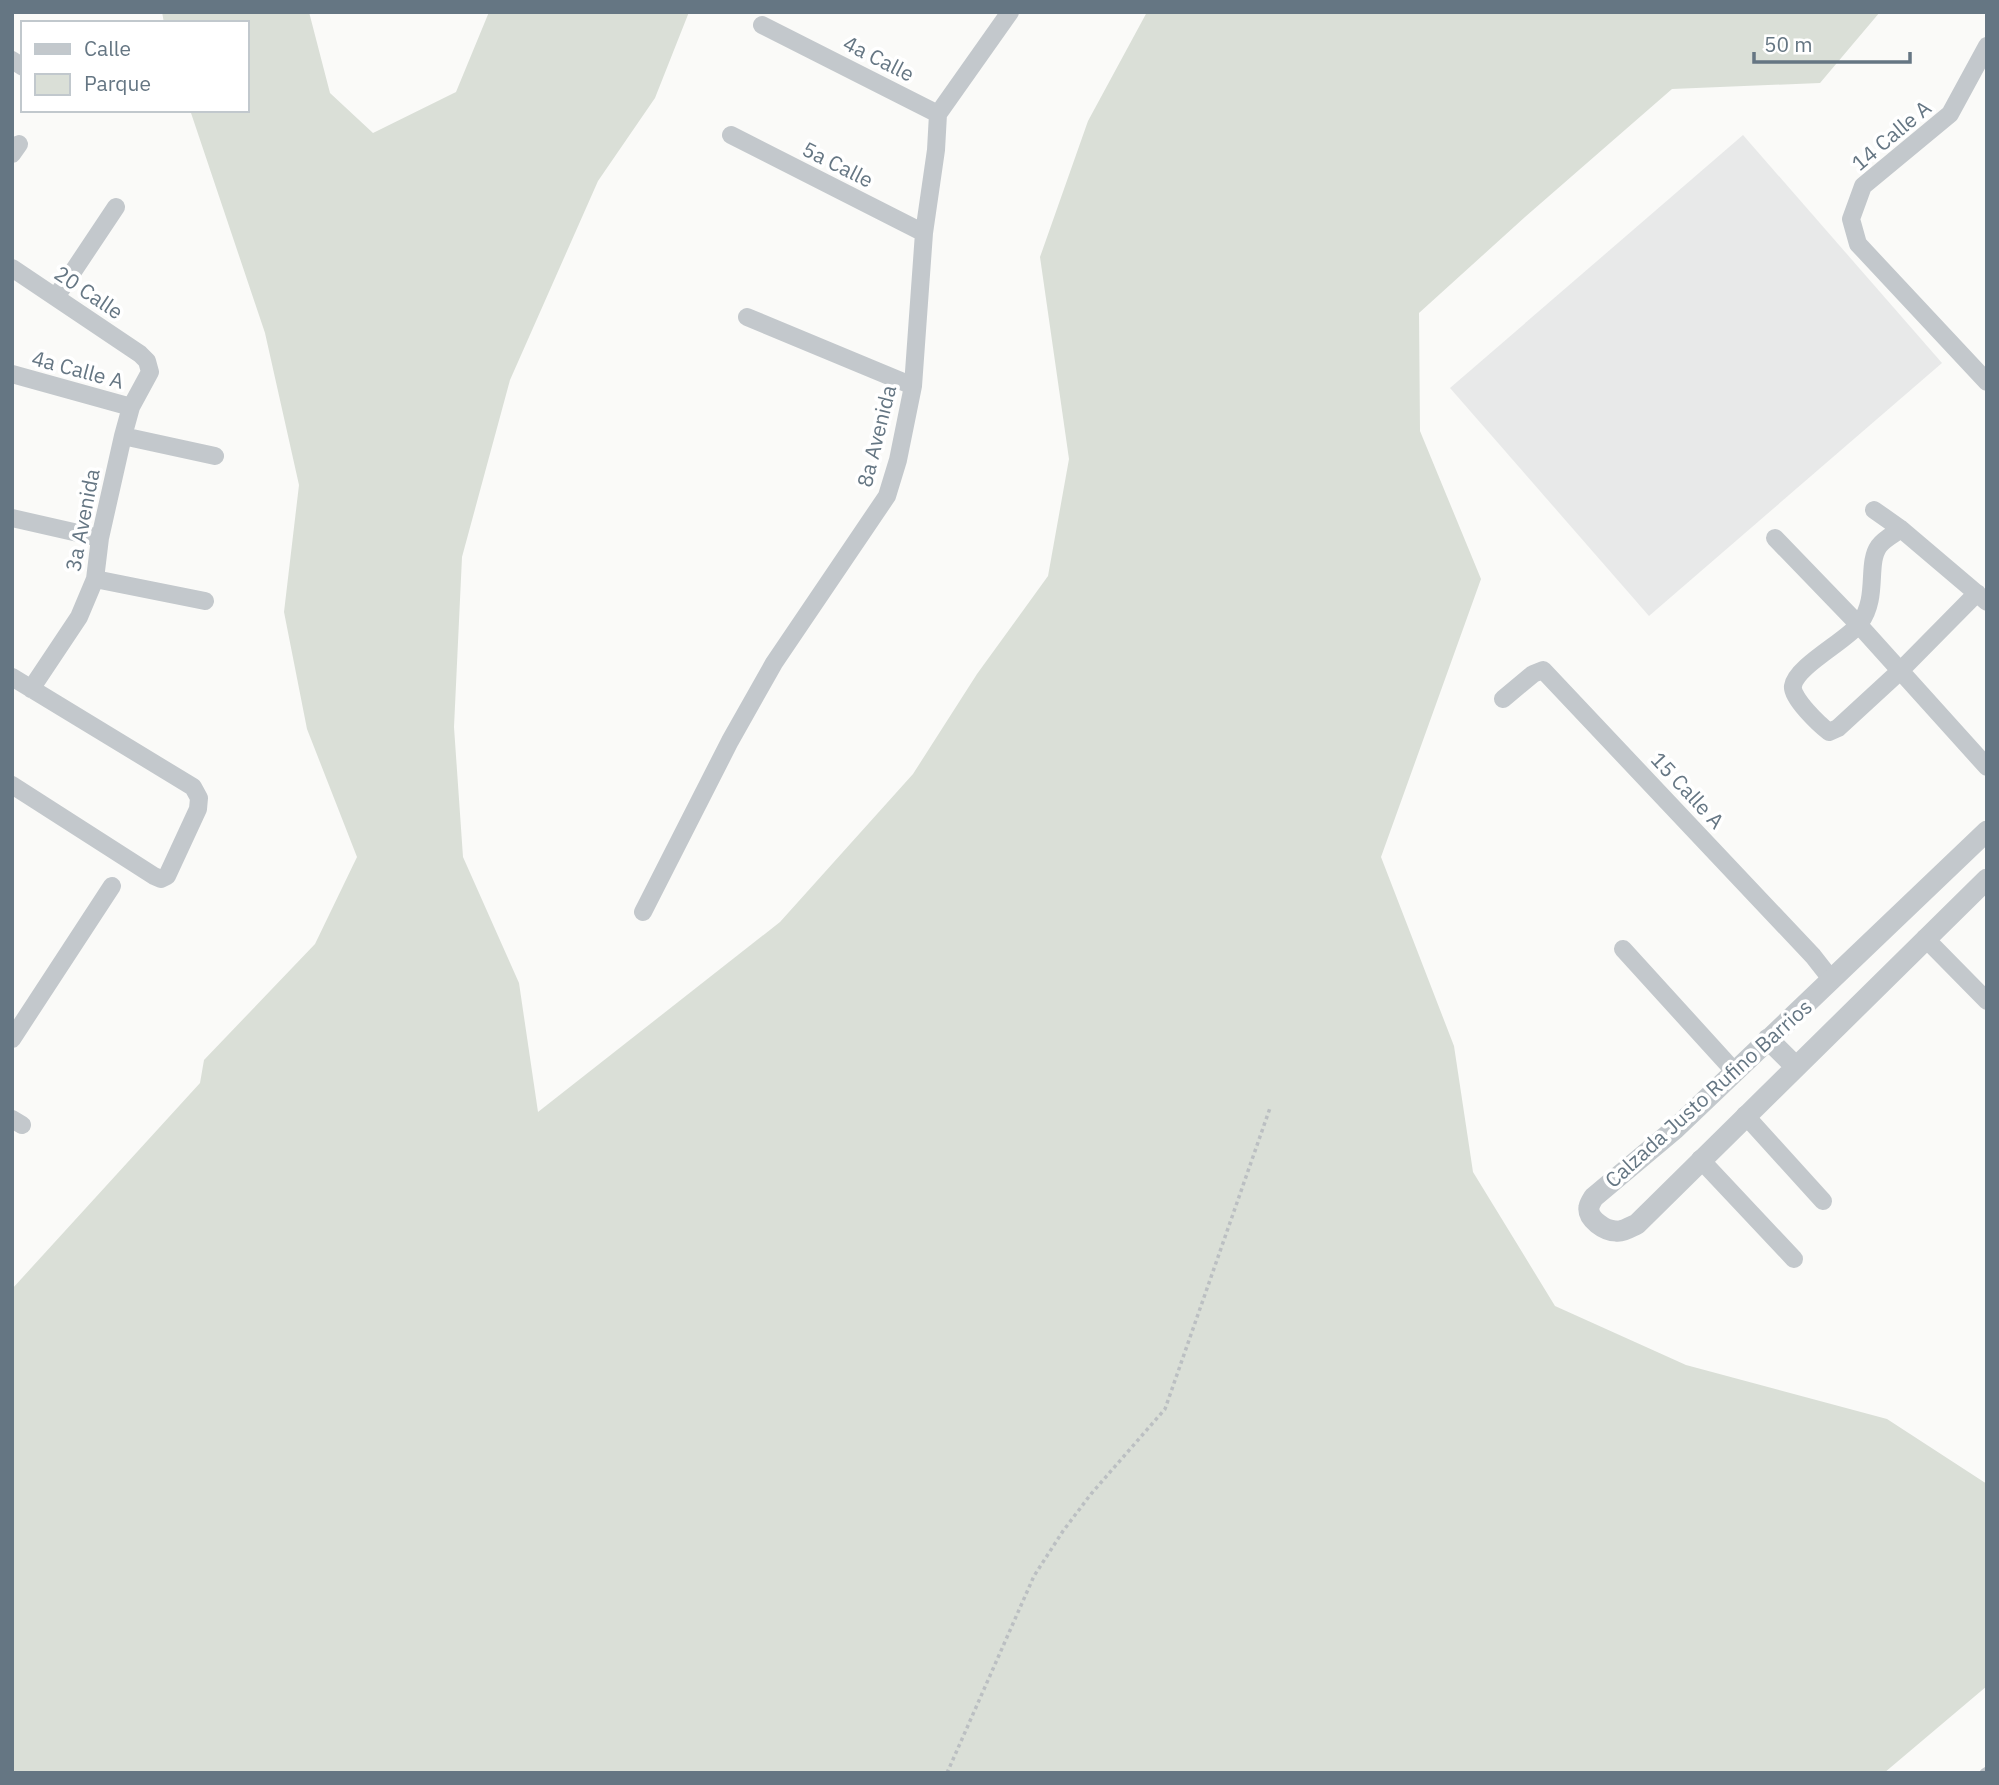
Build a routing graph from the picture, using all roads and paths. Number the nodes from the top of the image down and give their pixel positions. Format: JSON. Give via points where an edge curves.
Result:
{"nodes":[{"id":1,"x":1002,"y":15,"type":"edge"},
{"id":2,"x":762,"y":24,"type":"dead end"},
{"id":3,"x":1987,"y":46,"type":"edge"},
{"id":4,"x":938,"y":114,"type":"junction"},
{"id":5,"x":731,"y":135,"type":"dead end"},
{"id":6,"x":116,"y":207,"type":"dead end"},
{"id":7,"x":924,"y":233,"type":"junction"},
{"id":8,"x":12,"y":268,"type":"edge"},
{"id":9,"x":56,"y":297,"type":"junction"},
{"id":10,"x":747,"y":317,"type":"dead end"},
{"id":11,"x":140,"y":354,"type":"joint"},
{"id":12,"x":12,"y":374,"type":"edge"},
{"id":13,"x":1987,"y":382,"type":"edge"},
{"id":14,"x":913,"y":386,"type":"junction"},
{"id":15,"x":131,"y":407,"type":"junction"},
{"id":16,"x":123,"y":436,"type":"junction"},
{"id":17,"x":215,"y":456,"type":"dead end"},
{"id":18,"x":1874,"y":510,"type":"dead end"},
{"id":19,"x":12,"y":518,"type":"edge"},
{"id":20,"x":1901,"y":529,"type":"junction"},
{"id":21,"x":100,"y":538,"type":"junction"},
{"id":22,"x":1775,"y":538,"type":"dead end"},
{"id":23,"x":95,"y":579,"type":"junction"},
{"id":24,"x":1982,"y":597,"type":"edge"},
{"id":25,"x":205,"y":601,"type":"dead end"},
{"id":26,"x":1858,"y":625,"type":"junction"},
{"id":27,"x":1900,"y":671,"type":"junction"},
{"id":28,"x":12,"y":677,"type":"edge"},
{"id":29,"x":31,"y":689,"type":"junction"},
{"id":30,"x":1503,"y":699,"type":"dead end"},
{"id":31,"x":1987,"y":767,"type":"edge"},
{"id":32,"x":12,"y":785,"type":"edge"},
{"id":33,"x":1987,"y":831,"type":"edge"},
{"id":34,"x":1987,"y":879,"type":"edge"},
{"id":35,"x":112,"y":886,"type":"dead end"},
{"id":36,"x":643,"y":912,"type":"dead end"},
{"id":37,"x":1925,"y":938,"type":"junction"},
{"id":38,"x":1623,"y":949,"type":"dead end"},
{"id":39,"x":1831,"y":979,"type":"junction"},
{"id":40,"x":1987,"y":1001,"type":"edge"},
{"id":41,"x":12,"y":1039,"type":"edge"},
{"id":42,"x":1768,"y":1039,"type":"junction"},
{"id":43,"x":1796,"y":1066,"type":"junction"},
{"id":44,"x":1734,"y":1071,"type":"junction"},
{"id":45,"x":1270,"y":1108,"type":"dead end"},
{"id":46,"x":1745,"y":1115,"type":"junction"},
{"id":47,"x":1700,"y":1159,"type":"junction"},
{"id":48,"x":1823,"y":1201,"type":"dead end"},
{"id":49,"x":1794,"y":1259,"type":"dead end"},
{"id":50,"x":947,"y":1773,"type":"edge"}],
"edges":[{"from":1,"to":4,"type":"street"},
{"from":2,"to":4,"type":"street","name":"4a Calle"},
{"from":3,"to":13,"type":"street","name":"14 Calle A","via":[[1950,114],[1863,186],[1851,219],[1858,244]]},
{"from":4,"to":7,"type":"street","name":"8a Avenida"},
{"from":5,"to":7,"type":"street","name":"5a Calle"},
{"from":6,"to":9,"type":"street"},
{"from":7,"to":14,"type":"street","name":"8a Avenida"},
{"from":8,"to":9,"type":"street","name":"20 Calle"},
{"from":9,"to":11,"type":"street","name":"20 Calle"},
{"from":10,"to":14,"type":"street"},
{"from":11,"to":15,"type":"street","name":"3a Avenida","via":[[148,361],[150,372]]},
{"from":12,"to":15,"type":"street","name":"4a Calle A"},
{"from":14,"to":36,"type":"street","name":"8a Avenida","via":[[887,496],[774,663]]},
{"from":15,"to":16,"type":"street","name":"3a Avenida"},
{"from":16,"to":17,"type":"street"},
{"from":16,"to":21,"type":"street","name":"3a Avenida"},
{"from":18,"to":20,"type":"street"},
{"from":19,"to":21,"type":"street"},
{"from":20,"to":24,"type":"street"},
{"from":20,"to":26,"type":"street","via":[[1881,544],[1874,556],[1869,607]]},
{"from":21,"to":23,"type":"street","name":"3a Avenida"},
{"from":22,"to":26,"type":"street"},
{"from":23,"to":25,"type":"street"},
{"from":23,"to":29,"type":"street","name":"3a Avenida","via":[[79,617]]},
{"from":24,"to":27,"type":"street"},
{"from":26,"to":27,"type":"street"},
{"from":26,"to":27,"type":"street","via":[[1799,675],[1793,685],[1801,703],[1829,732]]},
{"from":27,"to":31,"type":"street"},
{"from":28,"to":29,"type":"street"},
{"from":29,"to":32,"type":"street","via":[[194,787],[198,809],[167,876],[161,879]]},
{"from":30,"to":39,"type":"street","name":"15 Calle A","via":[[1544,670]]},
{"from":33,"to":39,"type":"street","name":"Calzada Justo Rufino Barrios"},
{"from":34,"to":37,"type":"street","name":"Calzada Justo Rufino Barrios"},
{"from":35,"to":41,"type":"street"},
{"from":37,"to":40,"type":"street"},
{"from":37,"to":43,"type":"street","name":"Calzada Justo Rufino Barrios"},
{"from":38,"to":44,"type":"street"},
{"from":39,"to":42,"type":"street","name":"Calzada Justo Rufino Barrios"},
{"from":42,"to":43,"type":"street"},
{"from":42,"to":44,"type":"street","name":"Calzada Justo Rufino Barrios"},
{"from":43,"to":46,"type":"street","name":"Calzada Justo Rufino Barrios"},
{"from":44,"to":47,"type":"street","name":"Calzada Justo Rufino Barrios","via":[[1675,1129],[1594,1197],[1590,1214],[1602,1227],[1625,1230],[1637,1224]]},
{"from":45,"to":50,"type":"path","via":[[1165,1409],[1091,1494],[1034,1576]]},
{"from":46,"to":47,"type":"street","name":"Calzada Justo Rufino Barrios"},
{"from":46,"to":48,"type":"street"},
{"from":47,"to":49,"type":"street"}]}
